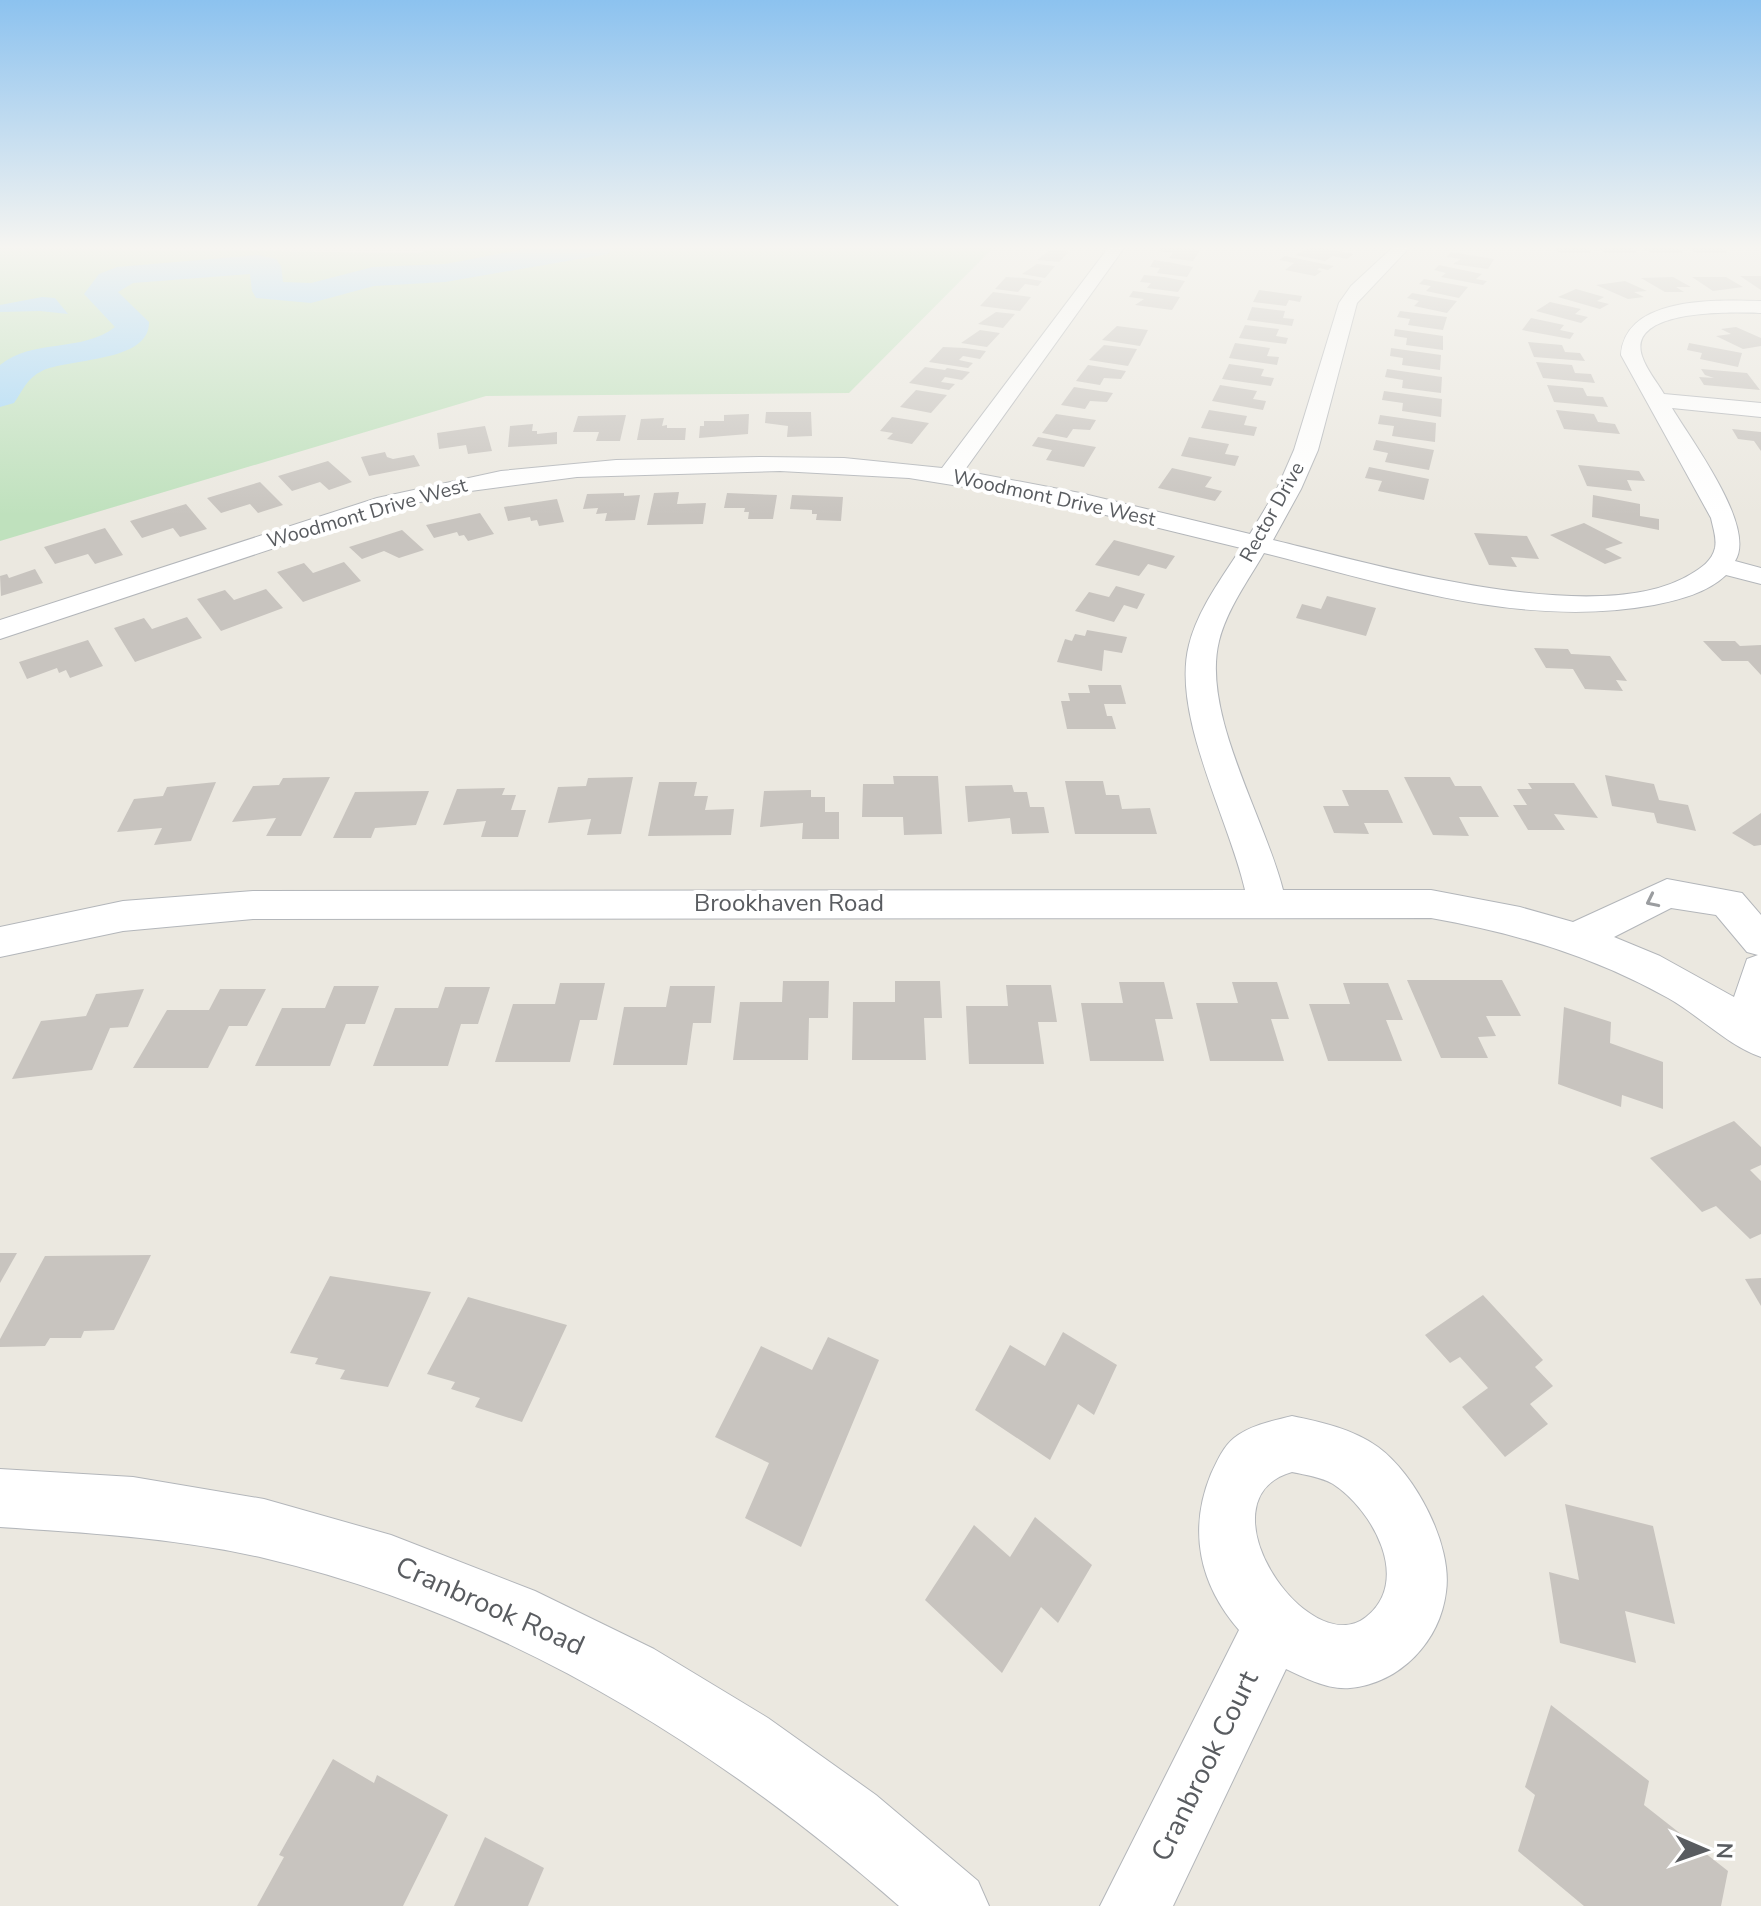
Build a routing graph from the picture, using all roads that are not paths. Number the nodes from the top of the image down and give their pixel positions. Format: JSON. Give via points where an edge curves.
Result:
{"nodes":[{"id":1,"x":1050,"y":337,"type":"edge"},
{"id":2,"x":1338,"y":337,"type":"edge"},
{"id":3,"x":1631,"y":337,"type":"edge"},
{"id":4,"x":1657,"y":400,"type":"junction"},
{"id":5,"x":1761,"y":410,"type":"edge"},
{"id":6,"x":948,"y":476,"type":"junction"},
{"id":7,"x":1255,"y":544,"type":"junction"},
{"id":8,"x":1721,"y":565,"type":"junction"},
{"id":9,"x":1761,"y":576,"type":"edge"},
{"id":10,"x":0,"y":630,"type":"edge"},
{"id":11,"x":1267,"y":902,"type":"junction"},
{"id":12,"x":1577,"y":938,"type":"junction"},
{"id":13,"x":1761,"y":941,"type":"edge"},
{"id":14,"x":0,"y":942,"type":"edge"},
{"id":15,"x":1761,"y":970,"type":"edge"},
{"id":16,"x":1754,"y":1033,"type":"edge"},
{"id":17,"x":0,"y":1498,"type":"edge"},
{"id":18,"x":1274,"y":1626,"type":"dead end"},
{"id":19,"x":953,"y":1906,"type":"edge"},
{"id":20,"x":1136,"y":1906,"type":"edge"}],
"edges":[{"from":1,"to":6,"type":"street"},
{"from":2,"to":7,"type":"street","name":"Rector Drive","via":[[1305,452]]},
{"from":3,"to":4,"type":"street","via":[[1631,355]]},
{"from":4,"to":5,"type":"street"},
{"from":4,"to":8,"type":"street","via":[[1724,518],[1729,545]]},
{"from":6,"to":7,"type":"street","name":"Woodmont Drive West","via":[[1040,492]]},
{"from":6,"to":10,"type":"street","name":"Woodmont Drive West","via":[[783,463],[594,467],[512,475],[386,503]]},
{"from":7,"to":8,"type":"street","name":"Woodmont Drive West","via":[[1469,594],[1557,605],[1657,596],[1700,580]]},
{"from":7,"to":11,"type":"street","name":"Rector Drive","via":[[1210,622],[1200,670],[1204,710]]},
{"from":8,"to":9,"type":"street"},
{"from":11,"to":12,"type":"street","name":"Brookhaven Road","via":[[1431,904],[1494,913]]},
{"from":11,"to":14,"type":"street","name":"Brookhaven Road","via":[[253,905],[123,916]]},
{"from":13,"to":12,"type":"street","one_way":true,"via":[[1728,903],[1667,893]]},
{"from":12,"to":16,"type":"street","name":"Brookhaven Road","via":[[1681,985]]},
{"from":15,"to":16,"type":"street"},
{"from":17,"to":19,"type":"street","name":"Cranbrook Road","via":[[95,1502],[260,1526],[390,1562],[551,1627],[717,1720],[889,1848]]},
{"from":18,"to":20,"type":"street","name":"Cranbrook Court"}]}
